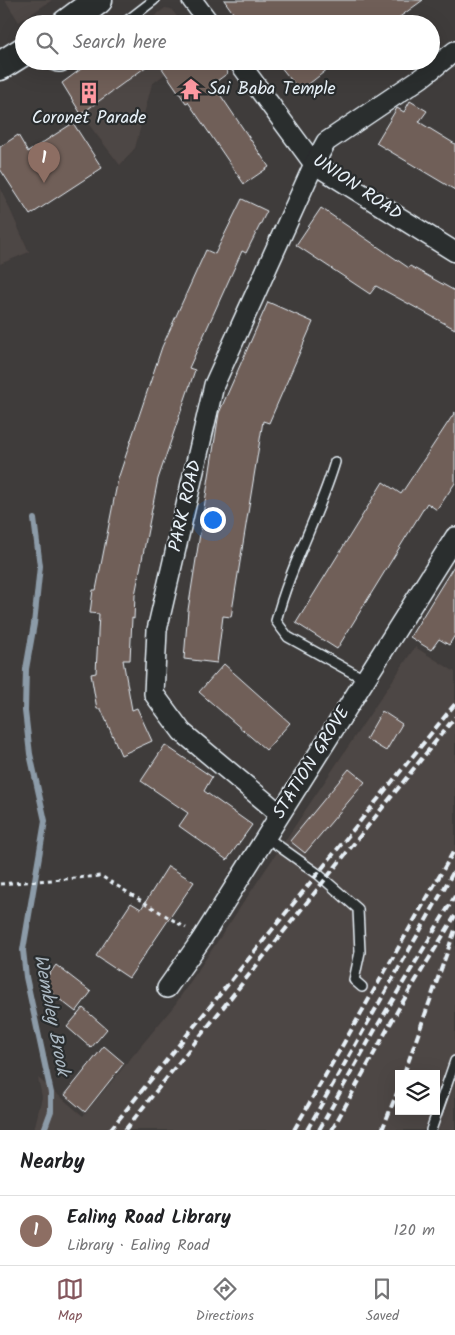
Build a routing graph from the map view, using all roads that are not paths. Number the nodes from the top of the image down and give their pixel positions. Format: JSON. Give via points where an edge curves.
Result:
{"nodes":[{"id":1,"x":98,"y":0,"type":"edge"},
{"id":2,"x":154,"y":0,"type":"edge"},
{"id":3,"x":192,"y":0,"type":"edge"},
{"id":4,"x":78,"y":15,"type":"edge"},
{"id":5,"x":135,"y":15,"type":"edge"},
{"id":6,"x":203,"y":15,"type":"edge"},
{"id":7,"x":455,"y":51,"type":"edge"},
{"id":8,"x":15,"y":57,"type":"edge"},
{"id":9,"x":440,"y":63,"type":"edge"},
{"id":10,"x":0,"y":66,"type":"edge"},
{"id":11,"x":245,"y":70,"type":"edge"},
{"id":12,"x":431,"y":70,"type":"edge"},
{"id":13,"x":314,"y":164,"type":"junction"},
{"id":14,"x":455,"y":252,"type":"edge"},
{"id":15,"x":335,"y":462,"type":"dead end"},
{"id":16,"x":455,"y":537,"type":"edge"},
{"id":17,"x":364,"y":679,"type":"junction"},
{"id":18,"x":280,"y":814,"type":"junction"},
{"id":19,"x":266,"y":837,"type":"junction"},
{"id":20,"x":362,"y":987,"type":"dead end"},
{"id":21,"x":167,"y":988,"type":"dead end"},
{"id":22,"x":455,"y":1061,"type":"edge"},
{"id":23,"x":430,"y":1130,"type":"edge"}],
"edges":[{"from":1,"to":4,"type":"main road"},
{"from":2,"to":5,"type":"lane"},
{"from":3,"to":6,"type":"street"},
{"from":7,"to":9,"type":"street","name":"PARK ROAD"},
{"from":8,"to":10,"type":"main road"},
{"from":11,"to":13,"type":"street","name":"UNION ROAD"},
{"from":12,"to":13,"type":"street","name":"PARK ROAD","via":[[326,142]]},
{"from":13,"to":14,"type":"street","name":"UNION ROAD"},
{"from":13,"to":18,"type":"street","name":"PARK ROAD","via":[[214,385],[157,630],[154,694],[182,732]]},
{"from":15,"to":17,"type":"lane","via":[[283,594],[276,621],[288,637]]},
{"from":16,"to":17,"type":"street","name":"STATION GROVE"},
{"from":17,"to":18,"type":"street","name":"STATION GROVE"},
{"from":18,"to":19,"type":"street","name":"STATION GROVE"},
{"from":19,"to":20,"type":"lane","via":[[318,874],[358,909],[360,952],[354,980]]},
{"from":19,"to":21,"type":"street","name":"STATION GROVE"},
{"from":22,"to":23,"type":"lane"}]}
